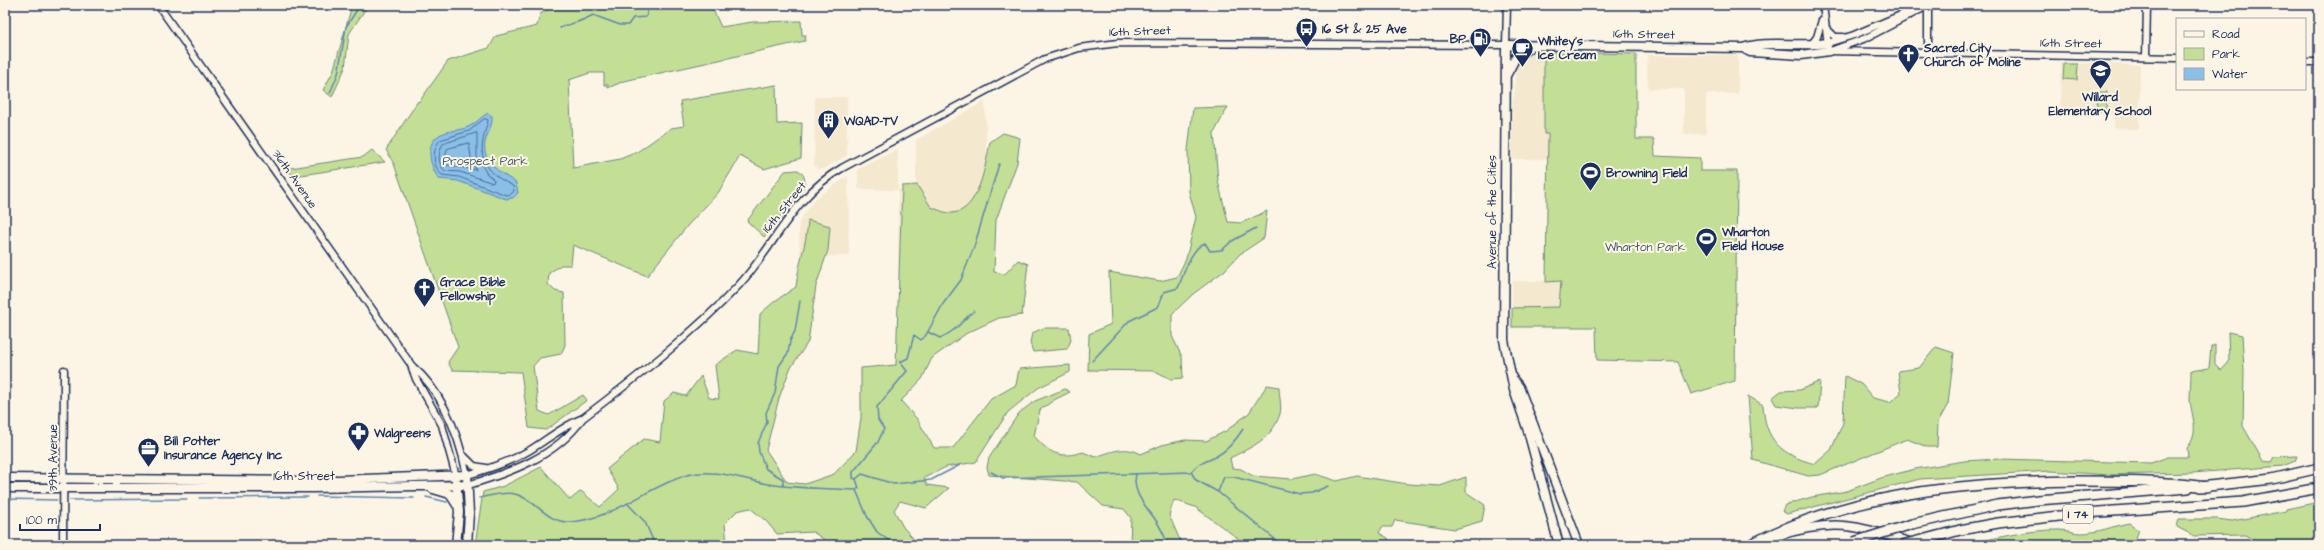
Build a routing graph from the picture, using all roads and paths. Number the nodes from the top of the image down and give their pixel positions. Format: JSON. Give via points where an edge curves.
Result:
{"nodes":[{"id":1,"x":158,"y":5,"type":"edge"},
{"id":2,"x":1507,"y":5,"type":"edge"},
{"id":3,"x":1823,"y":5,"type":"edge"},
{"id":4,"x":1929,"y":5,"type":"edge"},
{"id":5,"x":2147,"y":5,"type":"edge"},
{"id":6,"x":1823,"y":16,"type":"junction"},
{"id":7,"x":1824,"y":26,"type":"junction"},
{"id":8,"x":1848,"y":37,"type":"junction"},
{"id":9,"x":1506,"y":45,"type":"junction"},
{"id":10,"x":1810,"y":45,"type":"junction"},
{"id":11,"x":1532,"y":46,"type":"junction"},
{"id":12,"x":1828,"y":47,"type":"junction"},
{"id":13,"x":1743,"y":48,"type":"junction"},
{"id":14,"x":1928,"y":52,"type":"junction"},
{"id":15,"x":2146,"y":58,"type":"junction"},
{"id":16,"x":2176,"y":58,"type":"edge"},
{"id":17,"x":2306,"y":62,"type":"edge"},
{"id":18,"x":2319,"y":62,"type":"edge"},
{"id":19,"x":1504,"y":80,"type":"junction"},
{"id":20,"x":412,"y":366,"type":"junction"},
{"id":21,"x":64,"y":370,"type":"dead end"},
{"id":22,"x":1512,"y":378,"type":"junction"},
{"id":23,"x":583,"y":418,"type":"junction"},
{"id":24,"x":462,"y":454,"type":"junction"},
{"id":25,"x":505,"y":463,"type":"junction"},
{"id":26,"x":2319,"y":468,"type":"edge"},
{"id":27,"x":467,"y":475,"type":"junction"},
{"id":28,"x":456,"y":476,"type":"junction"},
{"id":29,"x":5,"y":478,"type":"edge"},
{"id":30,"x":64,"y":478,"type":"junction"},
{"id":31,"x":457,"y":485,"type":"junction"},
{"id":32,"x":468,"y":485,"type":"junction"},
{"id":33,"x":421,"y":486,"type":"junction"},
{"id":34,"x":64,"y":487,"type":"junction"},
{"id":35,"x":2207,"y":487,"type":"junction"},
{"id":36,"x":5,"y":488,"type":"edge"},
{"id":37,"x":2319,"y":488,"type":"edge"},
{"id":38,"x":459,"y":512,"type":"junction"},
{"id":39,"x":1941,"y":535,"type":"junction"},
{"id":40,"x":1850,"y":544,"type":"edge"},
{"id":41,"x":63,"y":545,"type":"edge"},
{"id":42,"x":456,"y":545,"type":"edge"},
{"id":43,"x":467,"y":545,"type":"edge"},
{"id":44,"x":1559,"y":545,"type":"edge"},
{"id":45,"x":1579,"y":545,"type":"edge"},
{"id":46,"x":1750,"y":545,"type":"edge"},
{"id":47,"x":1902,"y":545,"type":"edge"},
{"id":48,"x":1917,"y":545,"type":"edge"}],
"edges":[{"from":1,"to":20,"type":"street","name":"36th Avenue"},
{"from":2,"to":9,"type":"street"},
{"from":3,"to":6,"type":"street"},
{"from":4,"to":8,"type":"street","via":[[1918,7]]},
{"from":4,"to":12,"type":"street","via":[[1866,38]]},
{"from":4,"to":14,"type":"street"},
{"from":5,"to":15,"type":"street"},
{"from":6,"to":7,"type":"street"},
{"from":6,"to":10,"type":"street","via":[[1817,37]]},
{"from":7,"to":8,"type":"street","via":[[1835,37]]},
{"from":7,"to":12,"type":"street"},
{"from":8,"to":12,"type":"street"},
{"from":9,"to":11,"type":"main road","name":"16th Street"},
{"from":9,"to":19,"type":"main road","name":"Avenue of the Cities"},
{"from":9,"to":23,"type":"street","name":"16th Street","via":[[1118,43],[1094,45],[1059,54],[854,162],[818,184],[739,285],[660,358]]},
{"from":10,"to":12,"type":"main road"},
{"from":10,"to":13,"type":"main road","via":[[1751,45]]},
{"from":11,"to":13,"type":"main road","name":"16th Street"},
{"from":11,"to":19,"type":"main road","via":[[1516,57]]},
{"from":12,"to":13,"type":"main road","name":"16th Street","via":[[1801,55],[1750,52]]},
{"from":12,"to":14,"type":"street","name":"16th Street"},
{"from":14,"to":15,"type":"street","name":"16th Street"},
{"from":15,"to":16,"type":"street","name":"16th Street"},
{"from":17,"to":18,"type":"street"},
{"from":19,"to":22,"type":"main road","name":"Avenue of the Cities","via":[[1503,329],[1505,353]]},
{"from":20,"to":24,"type":"street","name":"36th Avenue","via":[[432,389],[445,411]]},
{"from":20,"to":28,"type":"street","name":"36th Avenue","via":[[416,379],[442,425]]},
{"from":21,"to":30,"type":"street","name":"39th Avenue"},
{"from":22,"to":44,"type":"main road","name":"Avenue of the Cities"},
{"from":22,"to":45,"type":"main road","name":"Avenue of the Cities","via":[[1519,387]]},
{"from":23,"to":25,"type":"street","name":"16th Street","via":[[568,424],[530,450]]},
{"from":23,"to":32,"type":"street","name":"16th Street","via":[[574,430],[530,462]]},
{"from":24,"to":25,"type":"street","via":[[469,463],[479,468]]},
{"from":24,"to":27,"type":"street","name":"36th Avenue"},
{"from":25,"to":27,"type":"street","name":"16th Street"},
{"from":26,"to":35,"type":"highway","number":"I 74","via":[[2272,479]]},
{"from":27,"to":28,"type":"main road","name":"16th Street"},
{"from":27,"to":32,"type":"main road","name":"36th Avenue"},
{"from":28,"to":30,"type":"main road","name":"16th Street","via":[[313,481]]},
{"from":28,"to":31,"type":"main road","name":"36th Avenue"},
{"from":29,"to":30,"type":"main road","name":"16th Street"},
{"from":30,"to":34,"type":"street","name":"39th Avenue"},
{"from":31,"to":32,"type":"main road","name":"16th Street"},
{"from":31,"to":33,"type":"main road","name":"16th Street"},
{"from":31,"to":38,"type":"main road","name":"36th Avenue"},
{"from":32,"to":43,"type":"main road","name":"36th Avenue"},
{"from":33,"to":34,"type":"main road","name":"16th Street"},
{"from":33,"to":38,"type":"main road","via":[[450,494]]},
{"from":34,"to":36,"type":"main road","name":"16th Street"},
{"from":34,"to":41,"type":"street","name":"39th Avenue"},
{"from":35,"to":40,"type":"highway","number":"I 74","bridge":true,"via":[[1998,505],[1912,524]]},
{"from":35,"to":46,"type":"highway","via":[[2167,482],[2119,481],[1998,483],[1943,488],[1894,496],[1847,508],[1775,532]]},
{"from":37,"to":39,"type":"highway","number":"I 74","via":[[2243,502],[2084,513],[1998,523]]},
{"from":38,"to":42,"type":"main road","name":"36th Avenue"},
{"from":39,"to":47,"type":"highway","number":"I 74","bridge":true},
{"from":39,"to":48,"type":"highway","bridge":true},
{"from":46,"to":48,"type":"main road","via":[[1800,529],[1838,525],[1868,528]]}]}
